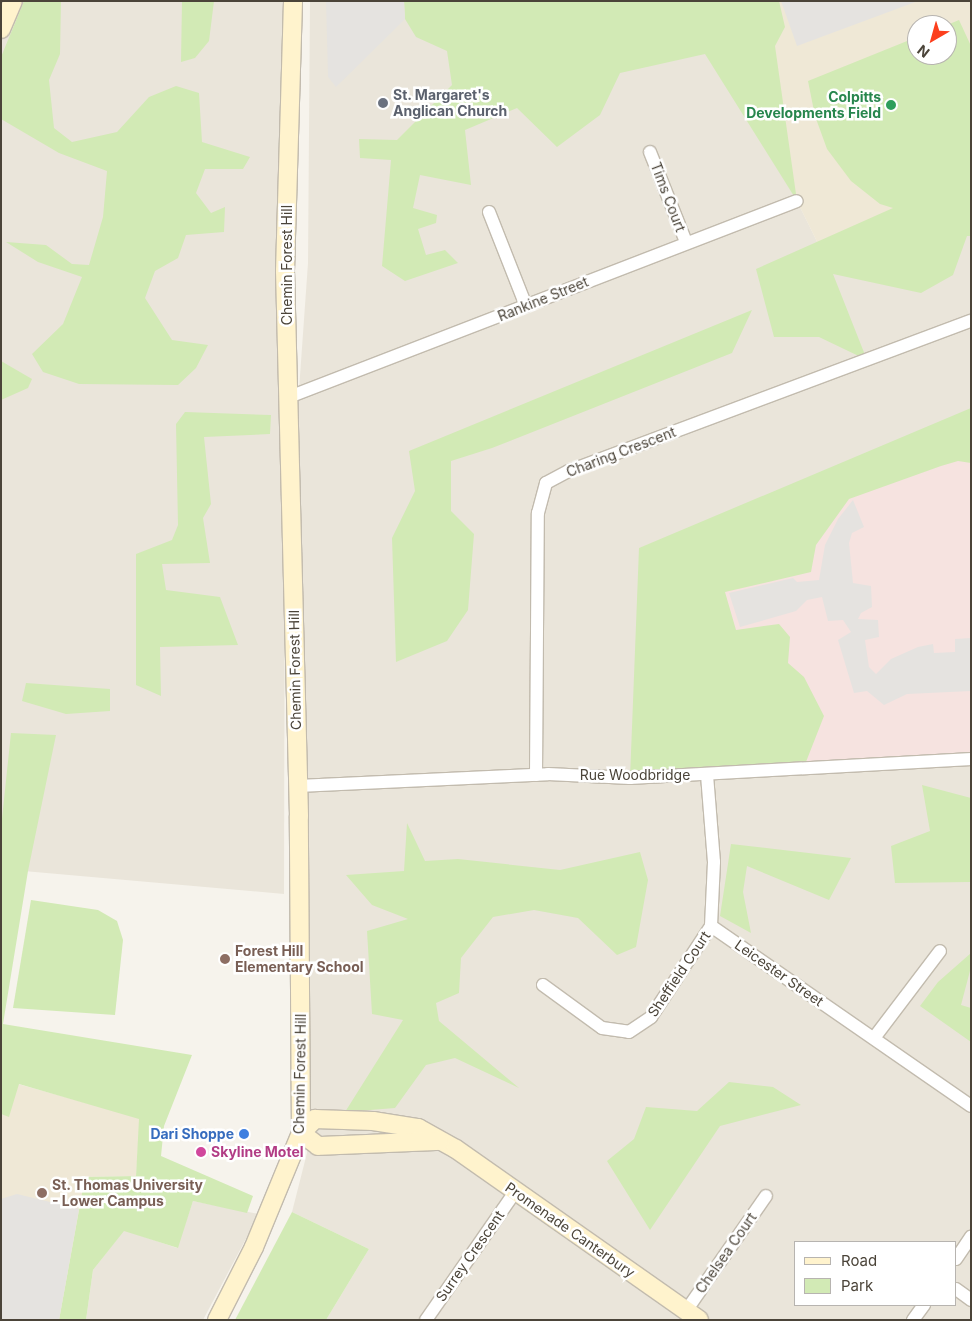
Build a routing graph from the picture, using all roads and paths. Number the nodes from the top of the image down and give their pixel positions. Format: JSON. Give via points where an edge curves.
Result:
{"nodes":[{"id":1,"x":13,"y":1,"type":"edge"},
{"id":2,"x":293,"y":1,"type":"edge"},
{"id":3,"x":1,"y":29,"type":"edge"},
{"id":4,"x":650,"y":152,"type":"dead end"},
{"id":5,"x":797,"y":200,"type":"dead end"},
{"id":6,"x":489,"y":212,"type":"dead end"},
{"id":7,"x":686,"y":242,"type":"junction"},
{"id":8,"x":526,"y":306,"type":"junction"},
{"id":9,"x":971,"y":321,"type":"edge"},
{"id":10,"x":289,"y":397,"type":"junction"},
{"id":11,"x":971,"y":759,"type":"edge"},
{"id":12,"x":536,"y":775,"type":"junction"},
{"id":13,"x":707,"y":775,"type":"junction"},
{"id":14,"x":298,"y":786,"type":"junction"},
{"id":15,"x":711,"y":926,"type":"junction"},
{"id":16,"x":940,"y":951,"type":"dead end"},
{"id":17,"x":543,"y":985,"type":"dead end"},
{"id":18,"x":874,"y":1038,"type":"junction"},
{"id":19,"x":971,"y":1106,"type":"edge"},
{"id":20,"x":302,"y":1133,"type":"junction"},
{"id":21,"x":442,"y":1142,"type":"junction"},
{"id":22,"x":515,"y":1192,"type":"junction"},
{"id":23,"x":766,"y":1196,"type":"dead end"},
{"id":24,"x":971,"y":1236,"type":"edge"},
{"id":25,"x":957,"y":1257,"type":"edge"},
{"id":26,"x":957,"y":1290,"type":"edge"},
{"id":27,"x":971,"y":1300,"type":"edge"},
{"id":28,"x":923,"y":1306,"type":"edge"},
{"id":29,"x":692,"y":1315,"type":"edge"},
{"id":30,"x":217,"y":1320,"type":"edge"},
{"id":31,"x":426,"y":1320,"type":"edge"},
{"id":32,"x":913,"y":1320,"type":"edge"}],
"edges":[{"from":1,"to":3,"type":"street"},
{"from":2,"to":10,"type":"street","name":"Chemin Forest Hill","via":[[285,271]]},
{"from":4,"to":7,"type":"street","name":"Tims Court"},
{"from":5,"to":7,"type":"street","name":"Rankine Street"},
{"from":6,"to":8,"type":"street"},
{"from":7,"to":8,"type":"street","name":"Rankine Street"},
{"from":8,"to":10,"type":"street","name":"Rankine Street"},
{"from":9,"to":12,"type":"street","name":"Charing Crescent","via":[[569,471],[546,483],[538,514]]},
{"from":10,"to":14,"type":"street","name":"Chemin Forest Hill"},
{"from":11,"to":13,"type":"street","name":"Rue Woodbridge"},
{"from":12,"to":13,"type":"street","name":"Rue Woodbridge","via":[[630,778]]},
{"from":12,"to":14,"type":"street","name":"Rue Woodbridge"},
{"from":13,"to":15,"type":"street","via":[[714,862]]},
{"from":14,"to":20,"type":"street","name":"Chemin Forest Hill"},
{"from":15,"to":17,"type":"street","name":"Sheffield Court","via":[[652,1017],[629,1032],[602,1028]]},
{"from":15,"to":18,"type":"street","name":"Leicester Street"},
{"from":16,"to":18,"type":"street"},
{"from":18,"to":19,"type":"street","name":"Leicester Street"},
{"from":20,"to":21,"type":"street","via":[[318,1146]]},
{"from":20,"to":21,"type":"street","name":"Promenade Canterbury","via":[[315,1119],[373,1121],[418,1128]]},
{"from":20,"to":30,"type":"street","name":"Chemin Forest Hill","via":[[254,1247]]},
{"from":21,"to":22,"type":"street","name":"Promenade Canterbury"},
{"from":22,"to":29,"type":"street","name":"Promenade Canterbury"},
{"from":22,"to":31,"type":"street","name":"Surrey Crescent"},
{"from":23,"to":29,"type":"street","name":"Chelsea Court"},
{"from":24,"to":25,"type":"street"},
{"from":26,"to":27,"type":"street"},
{"from":28,"to":32,"type":"street"}]}
